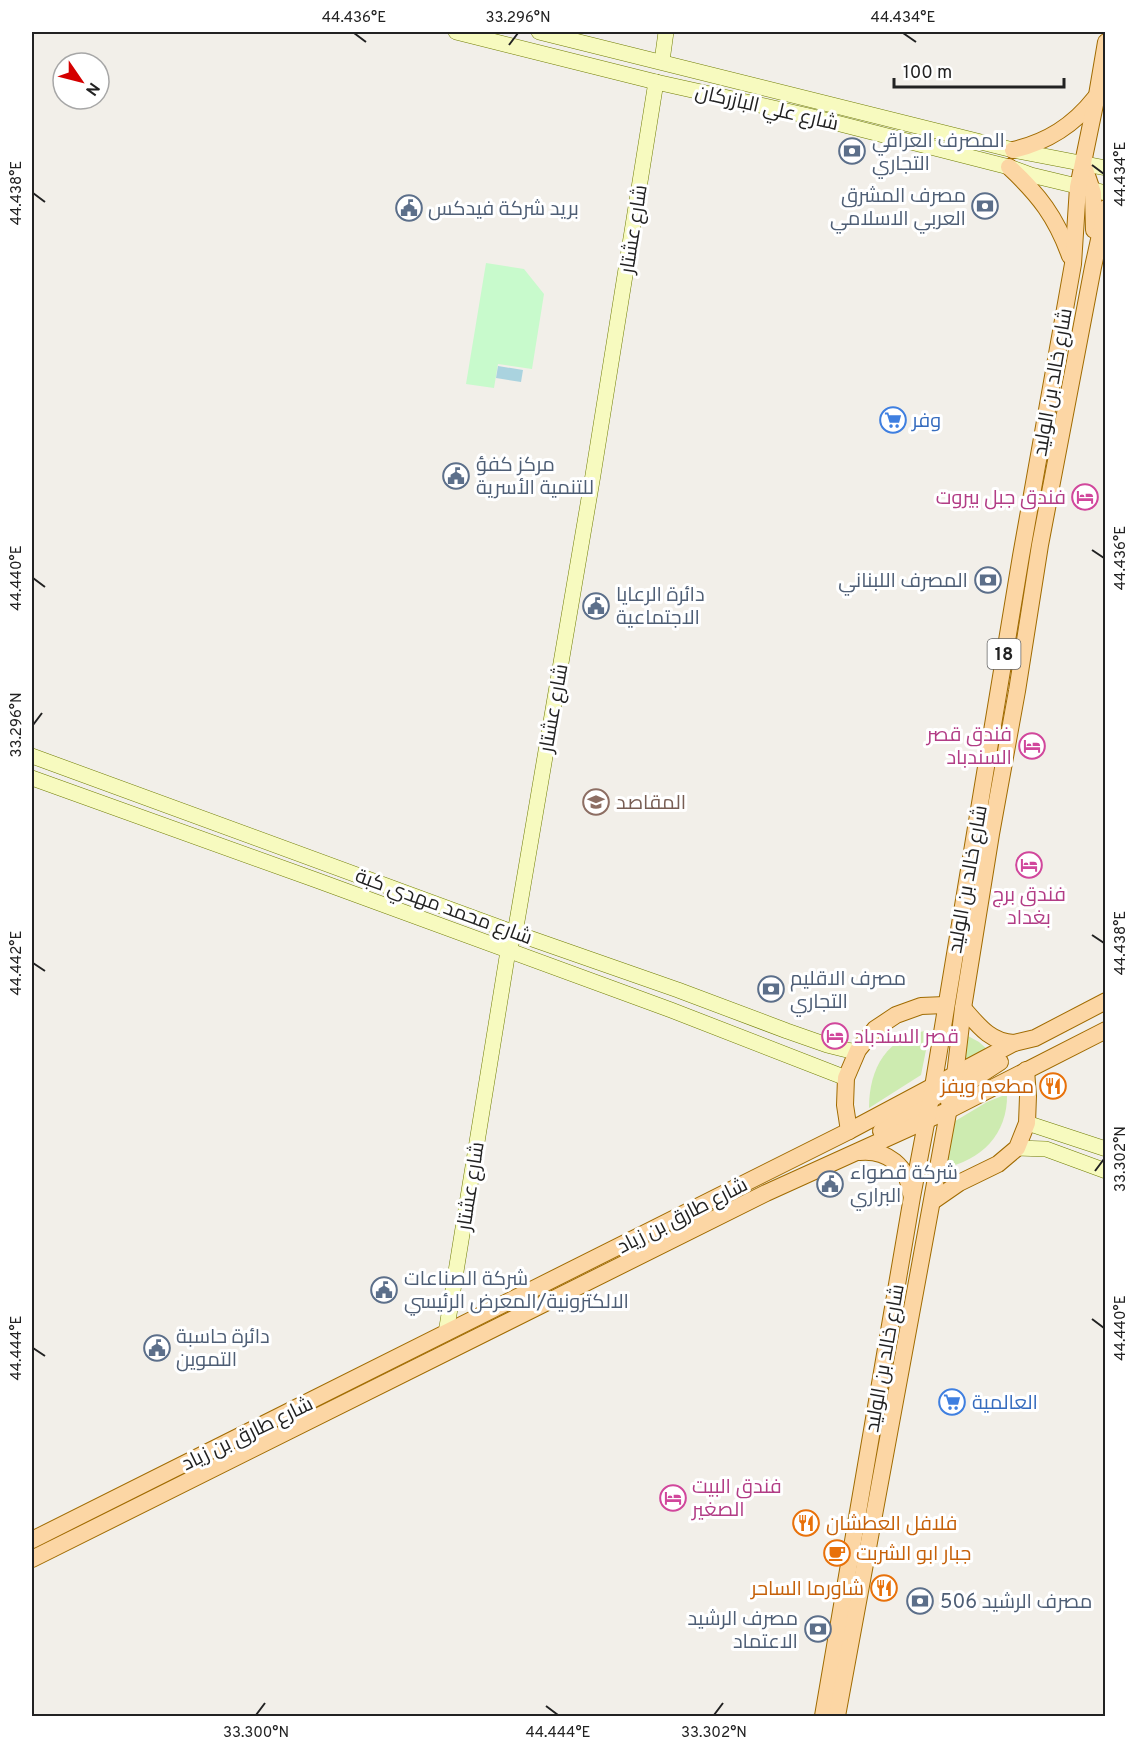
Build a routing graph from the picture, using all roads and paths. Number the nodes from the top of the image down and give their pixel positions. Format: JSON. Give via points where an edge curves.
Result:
{"nodes":[{"id":1,"x":456,"y":32,"type":"edge"},
{"id":2,"x":539,"y":32,"type":"edge"},
{"id":3,"x":666,"y":32,"type":"edge"},
{"id":4,"x":1106,"y":42,"type":"edge"},
{"id":5,"x":662,"y":61,"type":"junction"},
{"id":6,"x":656,"y":82,"type":"junction"},
{"id":7,"x":1097,"y":95,"type":"junction"},
{"id":8,"x":1013,"y":150,"type":"junction"},
{"id":9,"x":1094,"y":166,"type":"edge"},
{"id":10,"x":1009,"y":167,"type":"junction"},
{"id":11,"x":1095,"y":190,"type":"edge"},
{"id":12,"x":1106,"y":208,"type":"edge"},
{"id":13,"x":1106,"y":242,"type":"edge"},
{"id":14,"x":1073,"y":264,"type":"junction"},
{"id":15,"x":1092,"y":267,"type":"junction"},
{"id":16,"x":32,"y":756,"type":"edge"},
{"id":17,"x":32,"y":777,"type":"edge"},
{"id":18,"x":322,"y":861,"type":"junction"},
{"id":19,"x":316,"y":879,"type":"junction"},
{"id":20,"x":515,"y":933,"type":"junction"},
{"id":21,"x":508,"y":951,"type":"junction"},
{"id":22,"x":678,"y":990,"type":"junction"},
{"id":23,"x":1106,"y":1001,"type":"edge"},
{"id":24,"x":945,"y":1005,"type":"junction"},
{"id":25,"x":963,"y":1008,"type":"junction"},
{"id":26,"x":671,"y":1010,"type":"junction"},
{"id":27,"x":1106,"y":1030,"type":"edge"},
{"id":28,"x":1035,"y":1038,"type":"junction"},
{"id":29,"x":1014,"y":1043,"type":"junction"},
{"id":30,"x":858,"y":1050,"type":"junction"},
{"id":31,"x":1026,"y":1070,"type":"junction"},
{"id":32,"x":955,"y":1076,"type":"junction"},
{"id":33,"x":846,"y":1078,"type":"junction"},
{"id":34,"x":952,"y":1093,"type":"junction"},
{"id":35,"x":932,"y":1094,"type":"junction"},
{"id":36,"x":949,"y":1110,"type":"junction"},
{"id":37,"x":927,"y":1120,"type":"junction"},
{"id":38,"x":1027,"y":1123,"type":"junction"},
{"id":39,"x":849,"y":1131,"type":"junction"},
{"id":40,"x":1017,"y":1148,"type":"junction"},
{"id":41,"x":1106,"y":1149,"type":"edge"},
{"id":42,"x":858,"y":1152,"type":"junction"},
{"id":43,"x":1106,"y":1172,"type":"edge"},
{"id":44,"x":912,"y":1197,"type":"junction"},
{"id":45,"x":933,"y":1201,"type":"junction"},
{"id":46,"x":446,"y":1333,"type":"junction"},
{"id":47,"x":32,"y":1540,"type":"edge"},
{"id":48,"x":32,"y":1559,"type":"edge"},
{"id":49,"x":823,"y":1716,"type":"edge"},
{"id":50,"x":837,"y":1716,"type":"edge"}],
"edges":[{"from":1,"to":6,"type":"street","name":"شارع علي البازركان"},
{"from":2,"to":5,"type":"street","name":"شارع علي البازركان"},
{"from":3,"to":5,"type":"street"},
{"from":4,"to":7,"type":"main road"},
{"from":5,"to":8,"type":"street","name":"شارع علي البازركان"},
{"from":6,"to":10,"type":"street","name":"شارع علي البازركان"},
{"from":6,"to":20,"type":"street","name":"شارع عشتار"},
{"from":7,"to":8,"type":"main road","via":[[1061,131]]},
{"from":7,"to":9,"type":"main road","name":"شارع خالد بن الوليد"},
{"from":8,"to":9,"type":"street","name":"شارع علي البازركان"},
{"from":9,"to":11,"type":"main road","name":"شارع خالد بن الوليد","number":"18"},
{"from":9,"to":11,"type":"main road","via":[[1100,186]]},
{"from":10,"to":11,"type":"street","name":"شارع علي البازركان"},
{"from":10,"to":14,"type":"main road","via":[[1049,211]]},
{"from":11,"to":14,"type":"main road","name":"شارع خالد بن الوليد","number":"18"},
{"from":11,"to":15,"type":"main road"},
{"from":12,"to":15,"type":"main road","name":"شارع خالد بن الوليد","number":"18"},
{"from":13,"to":15,"type":"main road"},
{"from":14,"to":24,"type":"main road","name":"شارع خالد بن الوليد","number":"18"},
{"from":15,"to":25,"type":"main road","name":"شارع خالد بن الوليد","number":"18","via":[[1040,545]]},
{"from":16,"to":18,"type":"street","name":"شارع محمد مهدي كبة"},
{"from":17,"to":19,"type":"street","name":"شارع محمد مهدي كبة"},
{"from":18,"to":19,"type":"street"},
{"from":18,"to":20,"type":"street","name":"شارع محمد مهدي كبة"},
{"from":19,"to":21,"type":"street","name":"شارع محمد مهدي كبة"},
{"from":20,"to":21,"type":"street","name":"شارع عشتار"},
{"from":20,"to":22,"type":"street","name":"شارع محمد مهدي كبة"},
{"from":21,"to":26,"type":"street","name":"شارع محمد مهدي كبة"},
{"from":21,"to":46,"type":"street","name":"شارع عشتار"},
{"from":22,"to":26,"type":"street"},
{"from":22,"to":30,"type":"street","name":"شارع محمد مهدي كبة","via":[[807,1039]]},
{"from":23,"to":28,"type":"main road","name":"شارع طارق بن زياد"},
{"from":24,"to":30,"type":"main road","via":[[921,1006],[896,1015],[874,1029]]},
{"from":24,"to":35,"type":"main road","name":"شارع خالد بن الوليد","number":"18"},
{"from":25,"to":29,"type":"main road","via":[[986,1033]]},
{"from":25,"to":32,"type":"main road","name":"شارع خالد بن الوليد","number":"18"},
{"from":26,"to":33,"type":"street","name":"شارع محمد مهدي كبة"},
{"from":27,"to":31,"type":"main road","name":"شارع طارق بن زياد"},
{"from":28,"to":29,"type":"main road","name":"شارع طارق بن زياد"},
{"from":28,"to":34,"type":"main road"},
{"from":29,"to":32,"type":"main road","name":"شارع طارق بن زياد"},
{"from":30,"to":33,"type":"main road"},
{"from":31,"to":36,"type":"main road","name":"شارع طارق بن زياد"},
{"from":31,"to":38,"type":"main road"},
{"from":32,"to":34,"type":"main road","name":"شارع خالد بن الوليد","number":"18"},
{"from":32,"to":35,"type":"main road","name":"شارع طارق بن زياد"},
{"from":33,"to":39,"type":"main road"},
{"from":34,"to":36,"type":"main road","name":"شارع خالد بن الوليد","number":"18"},
{"from":34,"to":37,"type":"main road"},
{"from":35,"to":37,"type":"main road","name":"شارع خالد بن الوليد","number":"18"},
{"from":35,"to":39,"type":"main road","name":"شارع طارق بن زياد"},
{"from":35,"to":42,"type":"main road"},
{"from":36,"to":37,"type":"main road","name":"شارع طارق بن زياد"},
{"from":36,"to":45,"type":"main road","name":"شارع خالد بن الوليد","number":"18"},
{"from":37,"to":42,"type":"main road","name":"شارع طارق بن زياد"},
{"from":37,"to":44,"type":"main road","name":"شارع خالد بن الوليد","number":"18"},
{"from":38,"to":40,"type":"main road"},
{"from":38,"to":41,"type":"street"},
{"from":39,"to":46,"type":"main road","name":"شارع طارق بن زياد"},
{"from":40,"to":43,"type":"street","via":[[1046,1149]]},
{"from":40,"to":45,"type":"main road","via":[[998,1164]]},
{"from":42,"to":44,"type":"main road","via":[[872,1150],[895,1162],[910,1181]]},
{"from":42,"to":48,"type":"main road","name":"شارع طارق بن زياد","via":[[766,1192]]},
{"from":44,"to":49,"type":"main road","name":"شارع خالد بن الوليد"},
{"from":45,"to":50,"type":"main road","name":"شارع خالد بن الوليد"},
{"from":46,"to":47,"type":"main road","name":"شارع طارق بن زياد"}]}
